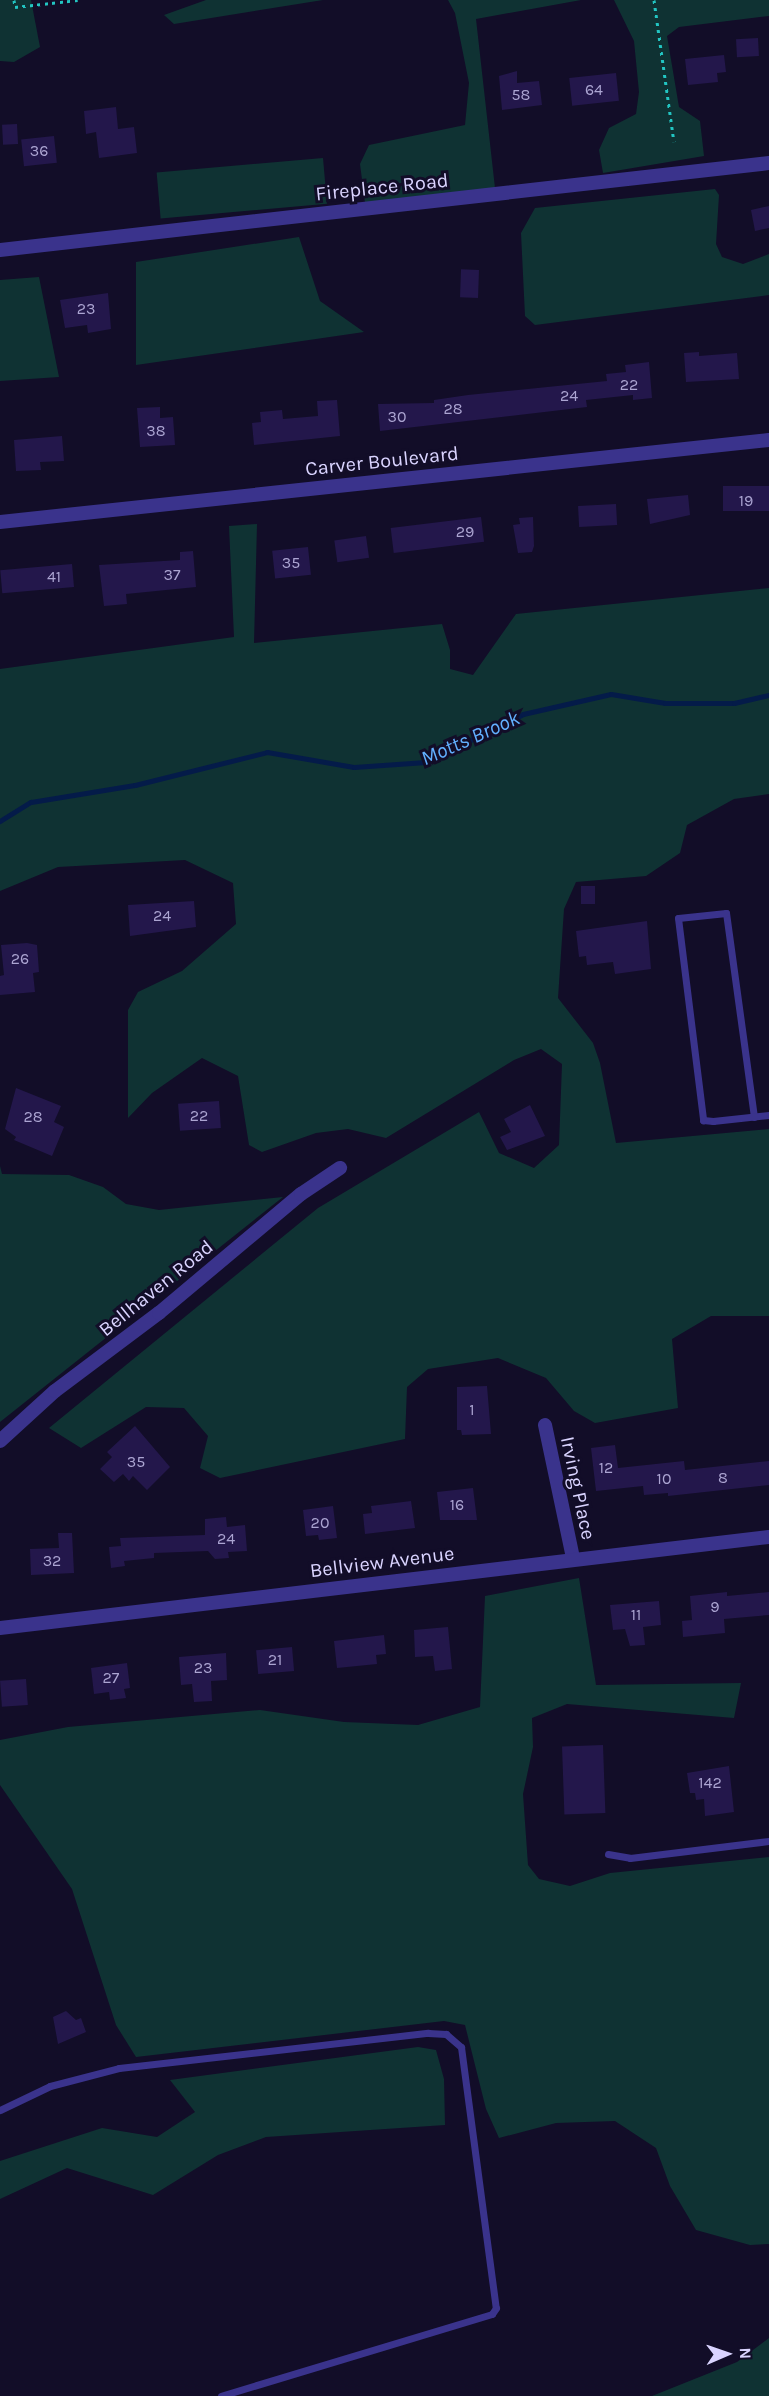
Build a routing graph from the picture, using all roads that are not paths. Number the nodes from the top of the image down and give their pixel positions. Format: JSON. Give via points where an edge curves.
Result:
{"nodes":[{"id":1,"x":769,"y":163,"type":"edge"},
{"id":2,"x":0,"y":250,"type":"edge"},
{"id":3,"x":769,"y":440,"type":"edge"},
{"id":4,"x":0,"y":522,"type":"edge"},
{"id":5,"x":769,"y":1115,"type":"edge"},
{"id":6,"x":754,"y":1116,"type":"junction"},
{"id":7,"x":340,"y":1168,"type":"dead end"},
{"id":8,"x":545,"y":1425,"type":"dead end"},
{"id":9,"x":0,"y":1441,"type":"edge"},
{"id":10,"x":769,"y":1537,"type":"edge"},
{"id":11,"x":573,"y":1558,"type":"junction"},
{"id":12,"x":0,"y":1628,"type":"edge"},
{"id":13,"x":769,"y":1841,"type":"edge"},
{"id":14,"x":608,"y":1854,"type":"dead end"},
{"id":15,"x":0,"y":2110,"type":"edge"},
{"id":16,"x":220,"y":2396,"type":"edge"}],
"edges":[{"from":1,"to":2,"type":"street","name":"Fireplace Road"},
{"from":3,"to":4,"type":"street","name":"Carver Boulevard"},
{"from":5,"to":6,"type":"lane"},
{"from":6,"to":6,"type":"lane","via":[[703,1120],[678,918],[726,913]]},
{"from":7,"to":9,"type":"street","name":"Bellhaven Road","via":[[301,1194],[159,1313],[55,1391]]},
{"from":8,"to":11,"type":"street","name":"Irving Place"},
{"from":10,"to":11,"type":"street","name":"Bellview Avenue"},
{"from":11,"to":12,"type":"street","name":"Bellview Avenue"},
{"from":13,"to":14,"type":"lane","via":[[630,1858]]},
{"from":15,"to":16,"type":"lane","via":[[50,2086],[119,2068],[428,2033],[446,2034],[461,2047],[496,2308],[492,2314]]}]}
